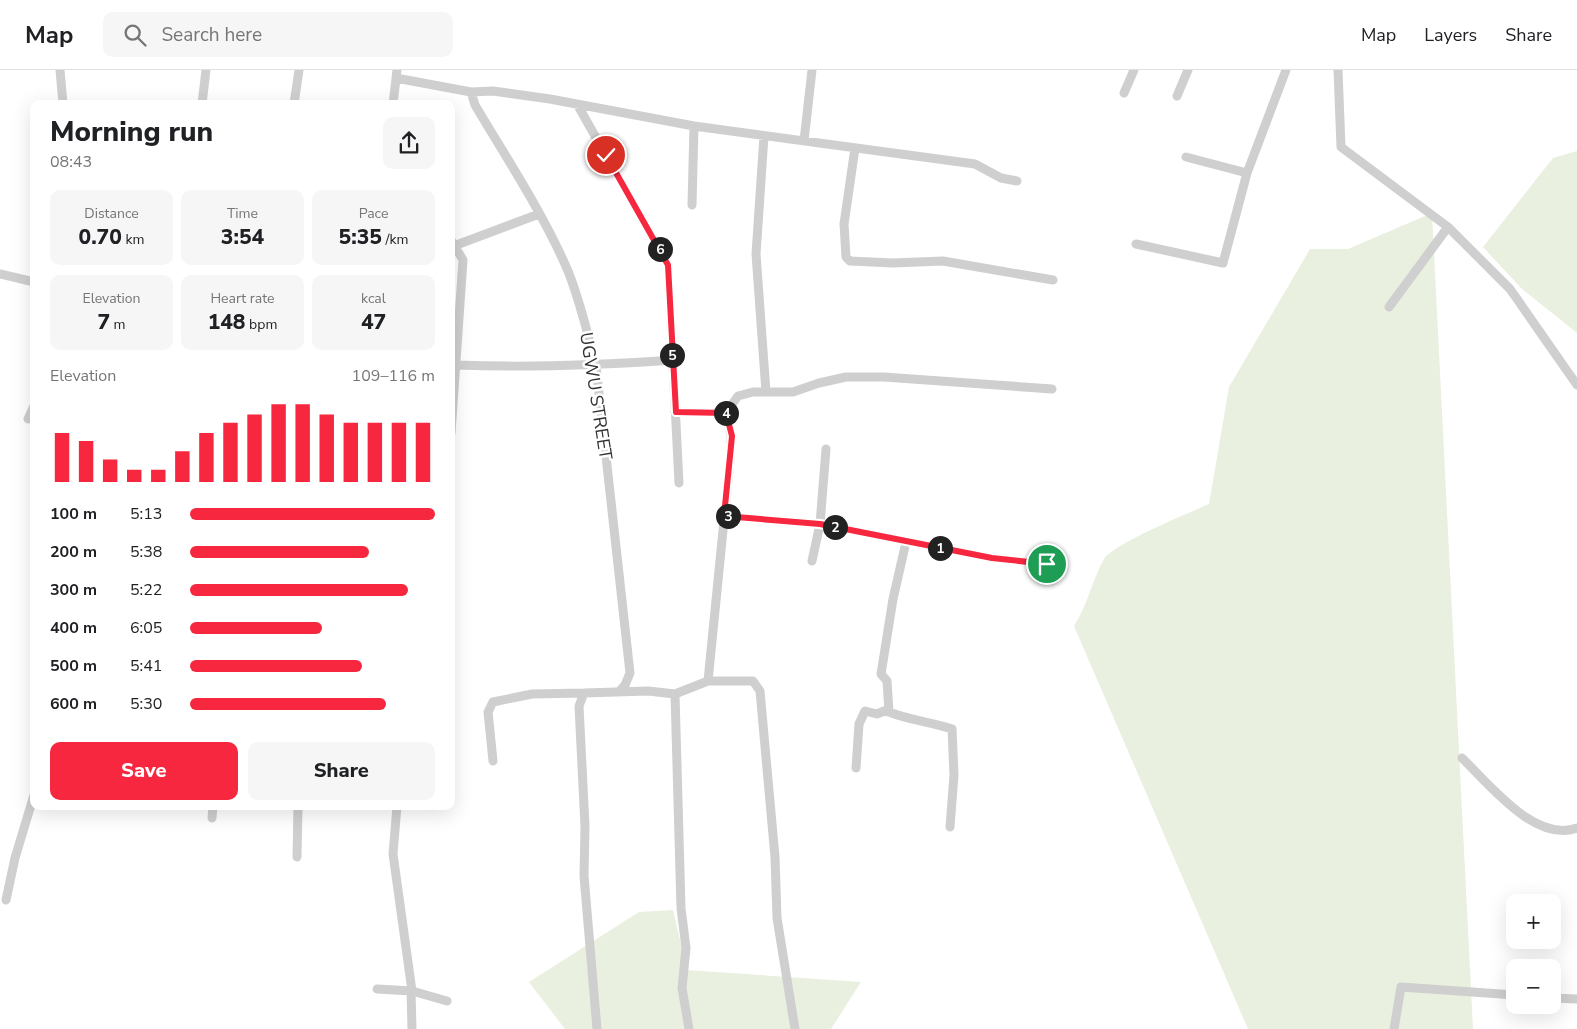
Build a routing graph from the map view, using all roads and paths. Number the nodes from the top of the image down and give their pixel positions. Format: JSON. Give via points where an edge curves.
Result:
{"nodes":[{"id":1,"x":60,"y":70,"type":"edge"},
{"id":2,"x":206,"y":70,"type":"edge"},
{"id":3,"x":299,"y":70,"type":"edge"},
{"id":4,"x":812,"y":70,"type":"edge"},
{"id":5,"x":1134,"y":70,"type":"edge"},
{"id":6,"x":1188,"y":70,"type":"edge"},
{"id":7,"x":1286,"y":70,"type":"edge"},
{"id":8,"x":1338,"y":70,"type":"edge"},
{"id":9,"x":396,"y":74,"type":"edge"},
{"id":10,"x":471,"y":92,"type":"junction"},
{"id":11,"x":1124,"y":93,"type":"dead end"},
{"id":12,"x":1177,"y":96,"type":"dead end"},
{"id":13,"x":63,"y":100,"type":"edge"},
{"id":14,"x":202,"y":100,"type":"edge"},
{"id":15,"x":295,"y":100,"type":"edge"},
{"id":16,"x":393,"y":100,"type":"edge"},
{"id":17,"x":577,"y":104,"type":"junction"},
{"id":18,"x":694,"y":126,"type":"junction"},
{"id":19,"x":764,"y":136,"type":"junction"},
{"id":20,"x":804,"y":140,"type":"junction"},
{"id":21,"x":855,"y":148,"type":"junction"},
{"id":22,"x":1186,"y":157,"type":"dead end"},
{"id":23,"x":1247,"y":173,"type":"junction"},
{"id":24,"x":1017,"y":182,"type":"dead end"},
{"id":25,"x":692,"y":205,"type":"dead end"},
{"id":26,"x":539,"y":214,"type":"junction"},
{"id":27,"x":1448,"y":227,"type":"junction"},
{"id":28,"x":455,"y":244,"type":"edge"},
{"id":29,"x":1136,"y":244,"type":"dead end"},
{"id":30,"x":455,"y":248,"type":"edge"},
{"id":31,"x":0,"y":274,"type":"edge"},
{"id":32,"x":1053,"y":280,"type":"dead end"},
{"id":33,"x":30,"y":281,"type":"edge"},
{"id":34,"x":1389,"y":307,"type":"dead end"},
{"id":35,"x":673,"y":360,"type":"junction"},
{"id":36,"x":457,"y":365,"type":"junction"},
{"id":37,"x":596,"y":366,"type":"junction"},
{"id":38,"x":1577,"y":385,"type":"edge"},
{"id":39,"x":455,"y":388,"type":"edge"},
{"id":40,"x":1052,"y":389,"type":"dead end"},
{"id":41,"x":766,"y":392,"type":"junction"},
{"id":42,"x":676,"y":412,"type":"junction"},
{"id":43,"x":726,"y":413,"type":"junction"},
{"id":44,"x":30,"y":415,"type":"edge"},
{"id":45,"x":28,"y":419,"type":"dead end"},
{"id":46,"x":826,"y":450,"type":"dead end"},
{"id":47,"x":679,"y":482,"type":"dead end"},
{"id":48,"x":724,"y":516,"type":"junction"},
{"id":49,"x":820,"y":524,"type":"junction"},
{"id":50,"x":906,"y":542,"type":"junction"},
{"id":51,"x":812,"y":561,"type":"dead end"},
{"id":52,"x":1047,"y":564,"type":"dead end"},
{"id":53,"x":708,"y":681,"type":"junction"},
{"id":54,"x":619,"y":692,"type":"junction"},
{"id":55,"x":584,"y":693,"type":"junction"},
{"id":56,"x":675,"y":694,"type":"junction"},
{"id":57,"x":889,"y":712,"type":"junction"},
{"id":58,"x":1462,"y":758,"type":"dead end"},
{"id":59,"x":493,"y":761,"type":"dead end"},
{"id":60,"x":856,"y":768,"type":"dead end"},
{"id":61,"x":30,"y":808,"type":"edge"},
{"id":62,"x":213,"y":810,"type":"edge"},
{"id":63,"x":298,"y":810,"type":"edge"},
{"id":64,"x":397,"y":810,"type":"edge"},
{"id":65,"x":212,"y":818,"type":"dead end"},
{"id":66,"x":950,"y":827,"type":"dead end"},
{"id":67,"x":1577,"y":828,"type":"edge"},
{"id":68,"x":297,"y":857,"type":"dead end"},
{"id":69,"x":6,"y":900,"type":"dead end"},
{"id":70,"x":377,"y":989,"type":"dead end"},
{"id":71,"x":411,"y":991,"type":"junction"},
{"id":72,"x":1506,"y":994,"type":"edge"},
{"id":73,"x":1561,"y":998,"type":"edge"},
{"id":74,"x":1577,"y":999,"type":"edge"},
{"id":75,"x":448,"y":1001,"type":"dead end"},
{"id":76,"x":412,"y":1029,"type":"edge"},
{"id":77,"x":596,"y":1029,"type":"edge"},
{"id":78,"x":689,"y":1029,"type":"edge"},
{"id":79,"x":795,"y":1029,"type":"edge"},
{"id":80,"x":1394,"y":1029,"type":"edge"}],
"edges":[{"from":1,"to":13,"type":"street"},
{"from":2,"to":14,"type":"street"},
{"from":3,"to":15,"type":"street"},
{"from":4,"to":20,"type":"street"},
{"from":5,"to":11,"type":"street"},
{"from":6,"to":12,"type":"street"},
{"from":7,"to":23,"type":"street"},
{"from":8,"to":27,"type":"street","via":[[1341,147]]},
{"from":9,"to":10,"type":"street"},
{"from":9,"to":16,"type":"street"},
{"from":10,"to":17,"type":"street","via":[[493,91]]},
{"from":10,"to":26,"type":"street","name":"UGWU STREET","via":[[475,105]]},
{"from":17,"to":18,"type":"street"},
{"from":17,"to":35,"type":"street","via":[[668,265]]},
{"from":18,"to":19,"type":"street"},
{"from":18,"to":25,"type":"street"},
{"from":19,"to":20,"type":"street"},
{"from":19,"to":41,"type":"street","via":[[756,254]]},
{"from":20,"to":21,"type":"street"},
{"from":21,"to":24,"type":"street","via":[[975,164],[1001,178]]},
{"from":21,"to":32,"type":"street","via":[[844,224],[846,257],[850,261],[943,261]]},
{"from":22,"to":23,"type":"street"},
{"from":23,"to":29,"type":"street","via":[[1223,263]]},
{"from":26,"to":28,"type":"street"},
{"from":26,"to":37,"type":"street","name":"UGWU STREET","via":[[568,271]]},
{"from":27,"to":34,"type":"street"},
{"from":27,"to":38,"type":"street","via":[[1510,289]]},
{"from":30,"to":36,"type":"street","via":[[463,260]]},
{"from":31,"to":33,"type":"street"},
{"from":35,"to":37,"type":"street"},
{"from":35,"to":42,"type":"street"},
{"from":36,"to":37,"type":"street"},
{"from":36,"to":39,"type":"street"},
{"from":37,"to":54,"type":"street","name":"UGWU STREET","via":[[630,673]]},
{"from":40,"to":41,"type":"street","via":[[846,377],[793,392]]},
{"from":41,"to":43,"type":"street","via":[[738,396]]},
{"from":42,"to":43,"type":"street"},
{"from":42,"to":47,"type":"street"},
{"from":43,"to":48,"type":"street","via":[[732,436]]},
{"from":44,"to":45,"type":"street"},
{"from":46,"to":49,"type":"street"},
{"from":48,"to":49,"type":"street"},
{"from":48,"to":53,"type":"street"},
{"from":49,"to":50,"type":"street"},
{"from":49,"to":51,"type":"street"},
{"from":50,"to":52,"type":"street","via":[[992,558]]},
{"from":50,"to":57,"type":"street","via":[[881,674],[886,681]]},
{"from":53,"to":56,"type":"street"},
{"from":53,"to":79,"type":"street","via":[[752,681],[760,691],[775,857],[777,918]]},
{"from":54,"to":55,"type":"street"},
{"from":54,"to":56,"type":"street","via":[[648,690]]},
{"from":55,"to":59,"type":"street","via":[[532,694],[493,702],[488,712]]},
{"from":55,"to":77,"type":"street","via":[[579,706],[584,876]]},
{"from":56,"to":78,"type":"street","via":[[681,908],[686,948],[682,988]]},
{"from":57,"to":60,"type":"street","via":[[865,711],[859,724]]},
{"from":57,"to":66,"type":"street","via":[[952,729],[954,775]]},
{"from":58,"to":67,"type":"street","via":[[1526,820],[1566,832]]},
{"from":61,"to":69,"type":"street"},
{"from":62,"to":65,"type":"street"},
{"from":63,"to":68,"type":"street"},
{"from":64,"to":71,"type":"street","via":[[393,854]]},
{"from":70,"to":71,"type":"street"},
{"from":71,"to":75,"type":"street"},
{"from":71,"to":76,"type":"street"},
{"from":72,"to":80,"type":"street","via":[[1401,987]]},
{"from":73,"to":74,"type":"street"}]}
